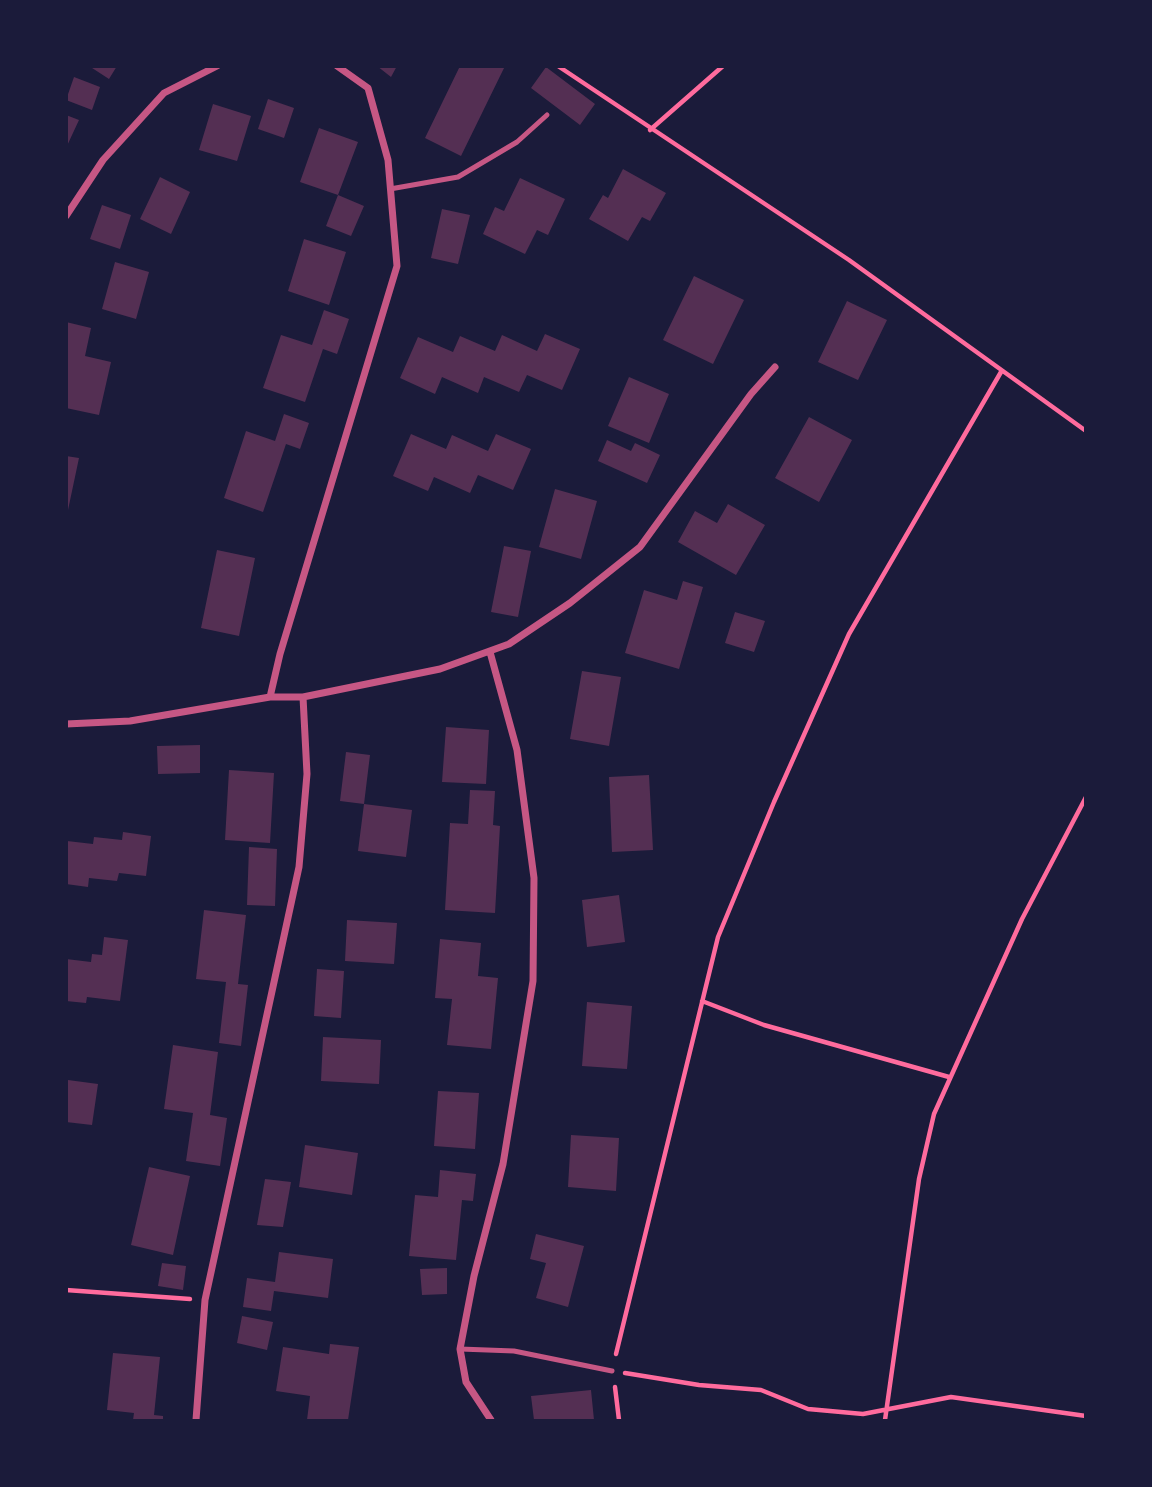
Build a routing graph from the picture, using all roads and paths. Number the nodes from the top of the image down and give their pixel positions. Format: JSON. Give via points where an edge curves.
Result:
{"nodes":[{"id":1,"x":217,"y":66,"type":"edge"},
{"id":2,"x":337,"y":66,"type":"edge"},
{"id":3,"x":558,"y":66,"type":"edge"},
{"id":4,"x":723,"y":66,"type":"edge"},
{"id":5,"x":547,"y":115,"type":"dead end"},
{"id":6,"x":650,"y":130,"type":"junction"},
{"id":7,"x":390,"y":188,"type":"junction"},
{"id":8,"x":66,"y":216,"type":"edge"},
{"id":9,"x":775,"y":368,"type":"dead end"},
{"id":10,"x":1002,"y":372,"type":"junction"},
{"id":11,"x":1086,"y":431,"type":"edge"},
{"id":12,"x":490,"y":652,"type":"junction"},
{"id":13,"x":270,"y":697,"type":"junction"},
{"id":14,"x":303,"y":697,"type":"junction"},
{"id":15,"x":66,"y":724,"type":"edge"},
{"id":16,"x":1086,"y":797,"type":"edge"},
{"id":17,"x":702,"y":1001,"type":"junction"},
{"id":18,"x":949,"y":1077,"type":"junction"},
{"id":19,"x":66,"y":1290,"type":"edge"},
{"id":20,"x":205,"y":1300,"type":"junction"},
{"id":21,"x":460,"y":1349,"type":"junction"},
{"id":22,"x":612,"y":1371,"type":"junction"},
{"id":23,"x":887,"y":1408,"type":"junction"},
{"id":24,"x":1086,"y":1416,"type":"edge"},
{"id":25,"x":196,"y":1420,"type":"edge"},
{"id":26,"x":491,"y":1420,"type":"edge"},
{"id":27,"x":619,"y":1420,"type":"edge"},
{"id":28,"x":885,"y":1420,"type":"edge"}],
"edges":[{"from":1,"to":8,"type":"street","via":[[164,93],[103,160]]},
{"from":2,"to":7,"type":"street","via":[[368,88],[388,160]]},
{"from":3,"to":6,"type":"path"},
{"from":4,"to":6,"type":"path"},
{"from":5,"to":7,"type":"lane","via":[[517,142],[458,177]]},
{"from":6,"to":10,"type":"path","via":[[849,260]]},
{"from":7,"to":13,"type":"street","via":[[397,266]]},
{"from":9,"to":12,"type":"street","via":[[751,394],[640,547],[570,603]]},
{"from":10,"to":11,"type":"path"},
{"from":10,"to":17,"type":"path","via":[[849,634],[718,937]]},
{"from":12,"to":14,"type":"street","via":[[440,669]]},
{"from":12,"to":21,"type":"street","via":[[517,750],[526,814],[534,878],[533,981],[503,1164]]},
{"from":13,"to":14,"type":"street"},
{"from":13,"to":15,"type":"street","via":[[130,720]]},
{"from":14,"to":20,"type":"street","via":[[307,774],[299,867]]},
{"from":16,"to":18,"type":"path"},
{"from":17,"to":18,"type":"path","via":[[764,1026]]},
{"from":17,"to":22,"type":"path"},
{"from":18,"to":23,"type":"path","via":[[934,1114],[919,1179]]},
{"from":19,"to":20,"type":"path"},
{"from":20,"to":25,"type":"street"},
{"from":21,"to":22,"type":"lane","via":[[514,1350]]},
{"from":21,"to":26,"type":"street","via":[[466,1382]]},
{"from":22,"to":23,"type":"path","via":[[761,1390],[808,1409],[863,1414]]},
{"from":22,"to":27,"type":"path"},
{"from":23,"to":24,"type":"path","via":[[951,1398]]},
{"from":23,"to":28,"type":"path"}]}
